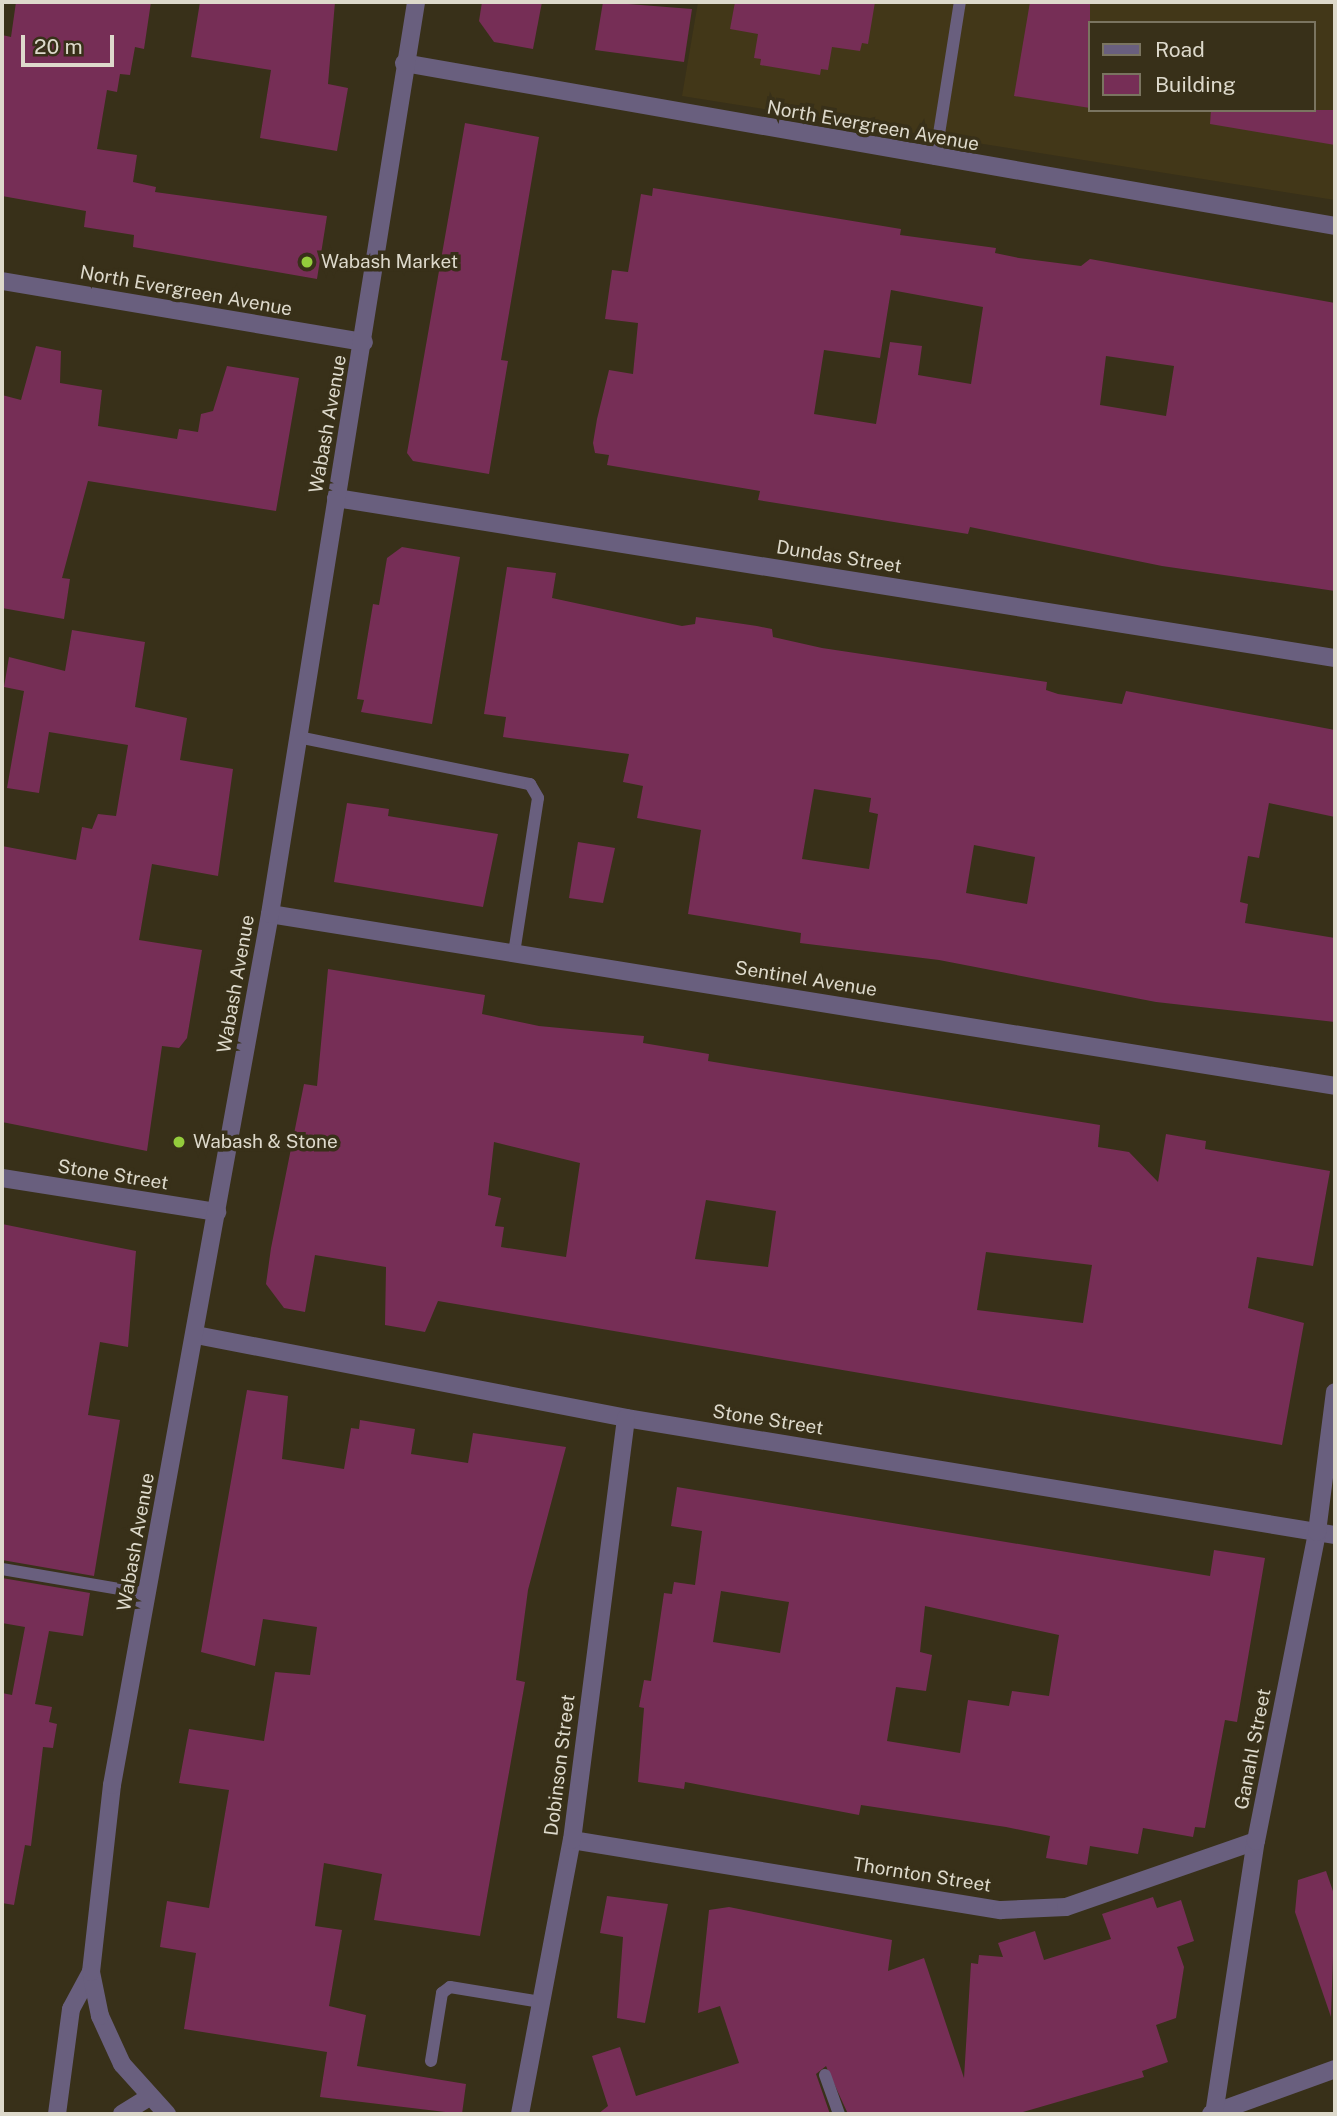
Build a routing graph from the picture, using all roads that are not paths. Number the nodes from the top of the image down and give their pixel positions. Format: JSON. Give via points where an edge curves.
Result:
{"nodes":[{"id":1,"x":416,"y":2,"type":"edge"},
{"id":2,"x":960,"y":2,"type":"edge"},
{"id":3,"x":404,"y":64,"type":"junction"},
{"id":4,"x":935,"y":159,"type":"junction"},
{"id":5,"x":1335,"y":226,"type":"edge"},
{"id":6,"x":2,"y":281,"type":"edge"},
{"id":7,"x":364,"y":342,"type":"junction"},
{"id":8,"x":337,"y":498,"type":"junction"},
{"id":9,"x":1335,"y":658,"type":"edge"},
{"id":10,"x":298,"y":737,"type":"junction"},
{"id":11,"x":270,"y":914,"type":"junction"},
{"id":12,"x":514,"y":953,"type":"junction"},
{"id":13,"x":1335,"y":1086,"type":"edge"},
{"id":14,"x":2,"y":1178,"type":"edge"},
{"id":15,"x":217,"y":1212,"type":"junction"},
{"id":16,"x":196,"y":1335,"type":"junction"},
{"id":17,"x":1335,"y":1392,"type":"edge"},
{"id":18,"x":626,"y":1418,"type":"junction"},
{"id":19,"x":1326,"y":1533,"type":"edge"},
{"id":20,"x":2,"y":1569,"type":"edge"},
{"id":21,"x":148,"y":1594,"type":"junction"},
{"id":22,"x":572,"y":1840,"type":"junction"},
{"id":23,"x":1256,"y":1840,"type":"junction"},
{"id":24,"x":91,"y":1972,"type":"junction"},
{"id":25,"x":541,"y":2002,"type":"junction"},
{"id":26,"x":431,"y":2061,"type":"dead end"},
{"id":27,"x":1335,"y":2069,"type":"edge"},
{"id":28,"x":825,"y":2075,"type":"dead end"},
{"id":29,"x":148,"y":2098,"type":"junction"},
{"id":30,"x":57,"y":2114,"type":"edge"},
{"id":31,"x":122,"y":2114,"type":"edge"},
{"id":32,"x":167,"y":2114,"type":"edge"},
{"id":33,"x":520,"y":2114,"type":"edge"},
{"id":34,"x":839,"y":2114,"type":"edge"},
{"id":35,"x":1213,"y":2114,"type":"edge"}],
"edges":[{"from":1,"to":3,"type":"street","name":"Wabash Avenue"},
{"from":2,"to":4,"type":"lane"},
{"from":3,"to":4,"type":"street","name":"North Evergreen Avenue"},
{"from":3,"to":7,"type":"street","name":"Wabash Avenue"},
{"from":4,"to":5,"type":"street","name":"North Evergreen Avenue"},
{"from":6,"to":7,"type":"street","name":"North Evergreen Avenue"},
{"from":7,"to":8,"type":"street","name":"Wabash Avenue"},
{"from":8,"to":9,"type":"street","name":"Dundas Street"},
{"from":8,"to":10,"type":"street","name":"Wabash Avenue"},
{"from":10,"to":11,"type":"street","name":"Wabash Avenue"},
{"from":10,"to":12,"type":"lane","via":[[530,785],[538,798]]},
{"from":11,"to":12,"type":"street","name":"Sentinel Avenue"},
{"from":11,"to":15,"type":"street","name":"Wabash Avenue"},
{"from":12,"to":13,"type":"street","name":"Sentinel Avenue"},
{"from":14,"to":15,"type":"street","name":"Stone Street"},
{"from":15,"to":16,"type":"street","name":"Wabash Avenue"},
{"from":16,"to":18,"type":"street","name":"Stone Street"},
{"from":16,"to":21,"type":"street","name":"Wabash Avenue"},
{"from":17,"to":19,"type":"street","name":"Ganahl Street"},
{"from":18,"to":19,"type":"street","name":"Stone Street"},
{"from":18,"to":22,"type":"street","name":"Dobinson Street"},
{"from":19,"to":23,"type":"street","name":"Ganahl Street"},
{"from":20,"to":21,"type":"lane"},
{"from":21,"to":24,"type":"street","name":"Wabash Avenue","via":[[112,1785]]},
{"from":22,"to":23,"type":"street","name":"Thornton Street","via":[[1002,1910],[1066,1907]]},
{"from":22,"to":25,"type":"street","name":"Dobinson Street"},
{"from":23,"to":35,"type":"street","name":"Ganahl Street"},
{"from":24,"to":29,"type":"street","name":"Wabash Avenue","via":[[100,2017],[122,2064]]},
{"from":24,"to":30,"type":"street","name":"Wabash Avenue","via":[[71,2009]]},
{"from":25,"to":26,"type":"lane","via":[[450,1987],[442,1993]]},
{"from":25,"to":33,"type":"street","name":"Dobinson Street"},
{"from":27,"to":35,"type":"street"},
{"from":28,"to":34,"type":"lane"},
{"from":29,"to":31,"type":"street"},
{"from":29,"to":32,"type":"street","name":"Wabash Avenue"}]}
